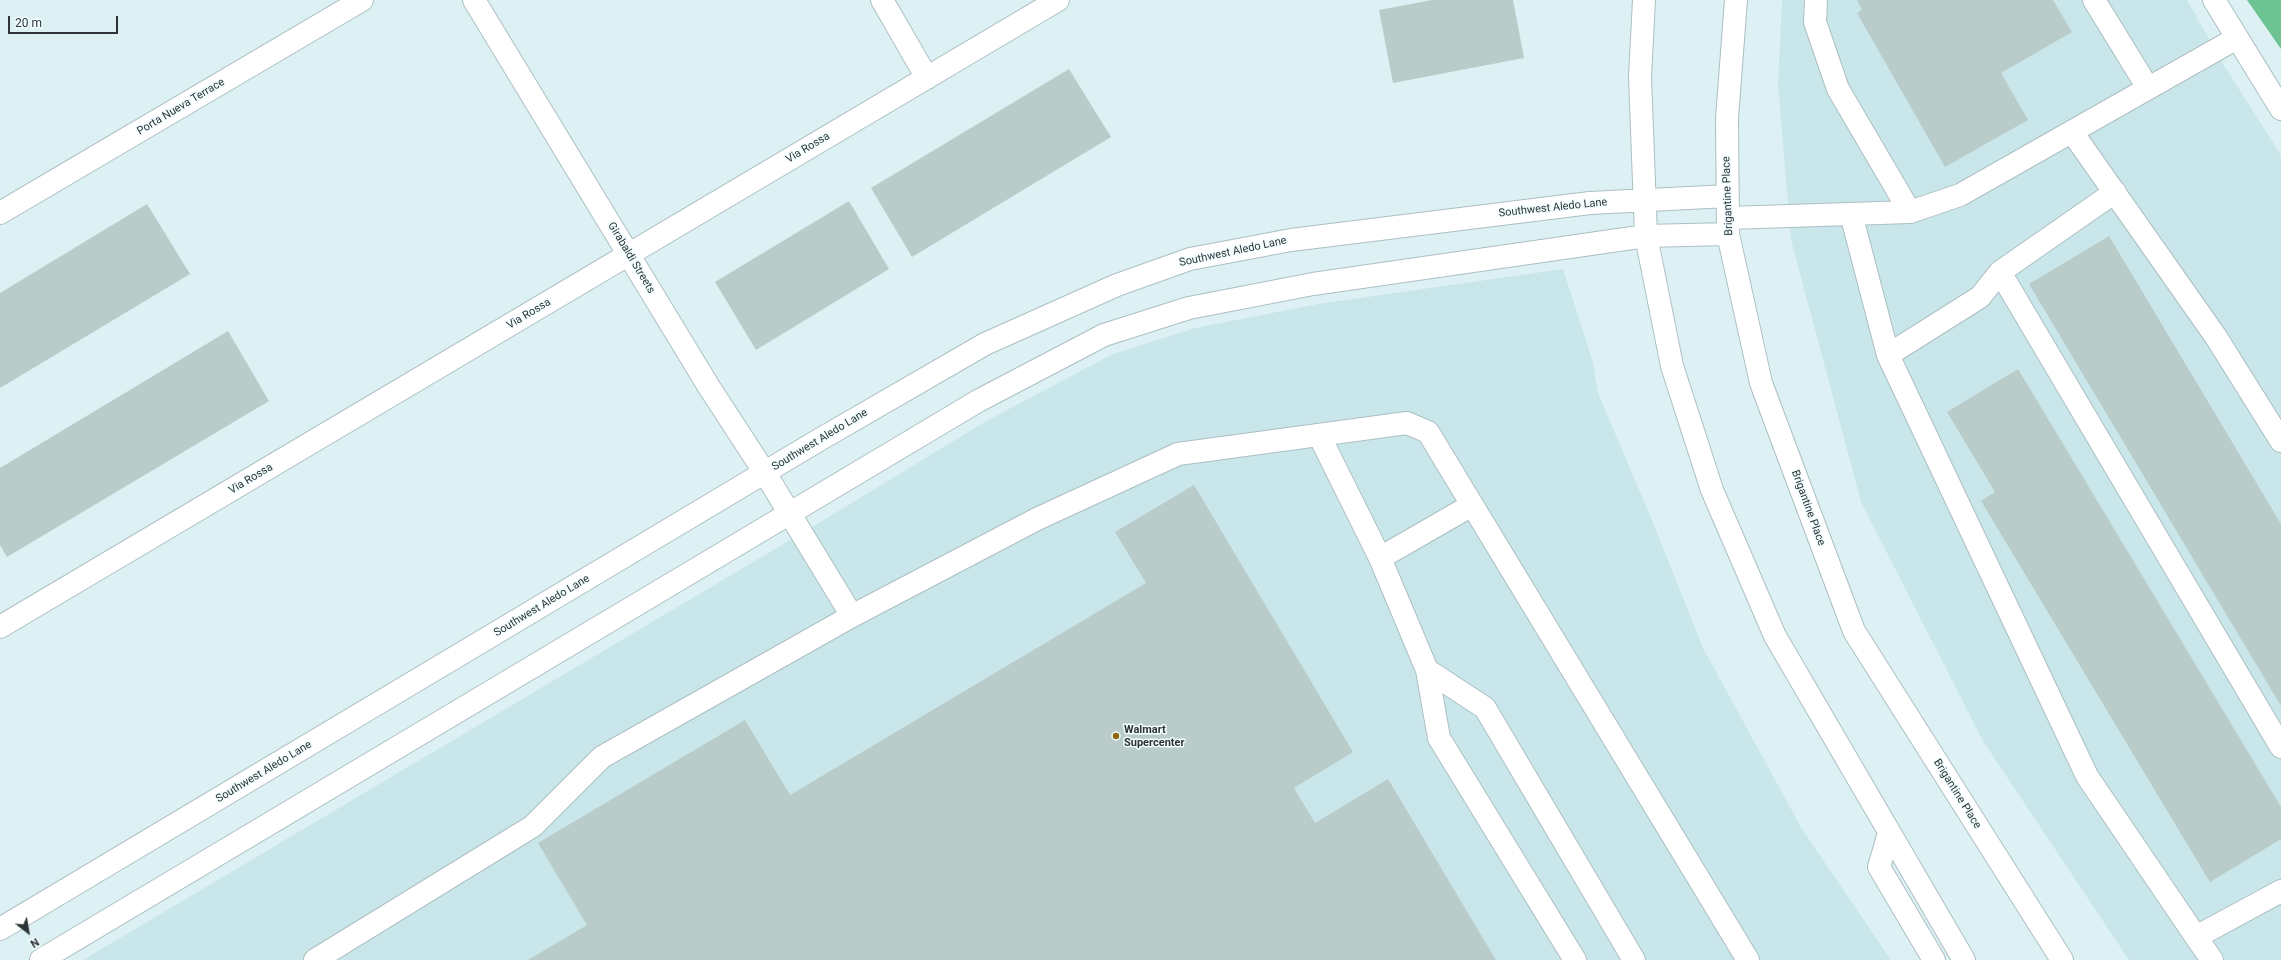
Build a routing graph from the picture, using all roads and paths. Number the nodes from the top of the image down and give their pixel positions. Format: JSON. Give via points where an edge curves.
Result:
{"nodes":[{"id":1,"x":362,"y":0,"type":"edge"},
{"id":2,"x":474,"y":0,"type":"edge"},
{"id":3,"x":882,"y":0,"type":"edge"},
{"id":4,"x":1058,"y":0,"type":"edge"},
{"id":5,"x":1644,"y":0,"type":"edge"},
{"id":6,"x":1736,"y":0,"type":"edge"},
{"id":7,"x":1816,"y":0,"type":"edge"},
{"id":8,"x":2094,"y":0,"type":"edge"},
{"id":9,"x":2214,"y":0,"type":"edge"},
{"id":10,"x":2237,"y":38,"type":"junction"},
{"id":11,"x":927,"y":78,"type":"junction"},
{"id":12,"x":2148,"y":88,"type":"junction"},
{"id":13,"x":2281,"y":109,"type":"edge"},
{"id":14,"x":2072,"y":132,"type":"junction"},
{"id":15,"x":2115,"y":192,"type":"junction"},
{"id":16,"x":1728,"y":196,"type":"junction"},
{"id":17,"x":1645,"y":200,"type":"junction"},
{"id":18,"x":1910,"y":212,"type":"junction"},
{"id":19,"x":0,"y":213,"type":"edge"},
{"id":20,"x":1852,"y":214,"type":"junction"},
{"id":21,"x":1728,"y":226,"type":"junction"},
{"id":22,"x":1646,"y":236,"type":"junction"},
{"id":23,"x":629,"y":255,"type":"junction"},
{"id":24,"x":2000,"y":272,"type":"junction"},
{"id":25,"x":1888,"y":354,"type":"junction"},
{"id":26,"x":1319,"y":435,"type":"junction"},
{"id":27,"x":2281,"y":441,"type":"edge"},
{"id":28,"x":765,"y":473,"type":"junction"},
{"id":29,"x":1472,"y":505,"type":"junction"},
{"id":30,"x":789,"y":515,"type":"junction"},
{"id":31,"x":1380,"y":558,"type":"junction"},
{"id":32,"x":852,"y":616,"type":"junction"},
{"id":33,"x":0,"y":627,"type":"edge"},
{"id":34,"x":1427,"y":670,"type":"junction"},
{"id":35,"x":2281,"y":747,"type":"edge"},
{"id":36,"x":1889,"y":832,"type":"junction"},
{"id":37,"x":2281,"y":891,"type":"edge"},
{"id":38,"x":0,"y":929,"type":"edge"},
{"id":39,"x":2196,"y":937,"type":"junction"},
{"id":40,"x":41,"y":960,"type":"edge"},
{"id":41,"x":315,"y":960,"type":"edge"},
{"id":42,"x":1575,"y":960,"type":"edge"},
{"id":43,"x":1634,"y":960,"type":"edge"},
{"id":44,"x":1748,"y":960,"type":"edge"},
{"id":45,"x":1934,"y":960,"type":"edge"},
{"id":46,"x":1964,"y":960,"type":"edge"},
{"id":47,"x":2062,"y":960,"type":"edge"},
{"id":48,"x":2212,"y":960,"type":"edge"}],
"edges":[{"from":1,"to":19,"type":"street","name":"Porta Nueva Terrace"},
{"from":2,"to":23,"type":"street","name":"Girabaldi Streets"},
{"from":3,"to":11,"type":"street"},
{"from":4,"to":11,"type":"street","name":"Via Rossa"},
{"from":5,"to":17,"type":"street","via":[[1640,77]]},
{"from":6,"to":16,"type":"street","name":"Brigantine Place","via":[[1726,118]]},
{"from":7,"to":18,"type":"street","via":[[1815,22],[1838,89]]},
{"from":8,"to":12,"type":"street"},
{"from":9,"to":10,"type":"street"},
{"from":10,"to":12,"type":"street"},
{"from":10,"to":13,"type":"street"},
{"from":11,"to":23,"type":"street","name":"Via Rossa"},
{"from":12,"to":14,"type":"street"},
{"from":14,"to":15,"type":"street"},
{"from":14,"to":18,"type":"street","via":[[1960,195]]},
{"from":15,"to":24,"type":"street"},
{"from":15,"to":27,"type":"street","via":[[2216,337]]},
{"from":16,"to":17,"type":"street","name":"Southwest Aledo Lane"},
{"from":16,"to":21,"type":"street","name":"Brigantine Place"},
{"from":17,"to":22,"type":"street"},
{"from":17,"to":28,"type":"street","name":"Southwest Aledo Lane","via":[[1590,203],[1291,240],[1190,259],[1117,285],[985,344]]},
{"from":18,"to":20,"type":"street"},
{"from":20,"to":21,"type":"street"},
{"from":20,"to":25,"type":"street"},
{"from":21,"to":22,"type":"street"},
{"from":21,"to":47,"type":"street","name":"Brigantine Place","via":[[1761,383],[1854,631]]},
{"from":22,"to":30,"type":"street","via":[[1313,284],[1189,308],[1104,334],[978,401]]},
{"from":22,"to":36,"type":"street","via":[[1672,366],[1712,490],[1775,636]]},
{"from":23,"to":28,"type":"street","name":"Girabaldi Streets"},
{"from":23,"to":33,"type":"street","name":"Via Rossa"},
{"from":24,"to":25,"type":"street","via":[[1980,297]]},
{"from":24,"to":35,"type":"street"},
{"from":25,"to":39,"type":"street","via":[[2087,776]]},
{"from":26,"to":29,"type":"street","via":[[1407,423],[1428,432]]},
{"from":26,"to":31,"type":"street"},
{"from":26,"to":32,"type":"street","via":[[1178,454],[1037,519]]},
{"from":28,"to":30,"type":"street","name":"Girabaldi Streets"},
{"from":28,"to":38,"type":"street","name":"Southwest Aledo Lane"},
{"from":29,"to":31,"type":"street"},
{"from":29,"to":44,"type":"street"},
{"from":30,"to":32,"type":"street","name":"Girabaldi Streets"},
{"from":30,"to":40,"type":"street"},
{"from":31,"to":34,"type":"street"},
{"from":32,"to":41,"type":"street","via":[[602,757],[533,826]]},
{"from":34,"to":42,"type":"street","via":[[1439,738]]},
{"from":34,"to":43,"type":"street","via":[[1485,708]]},
{"from":36,"to":45,"type":"street","via":[[1879,867]]},
{"from":36,"to":46,"type":"street"},
{"from":37,"to":39,"type":"street"},
{"from":39,"to":48,"type":"street"}]}
